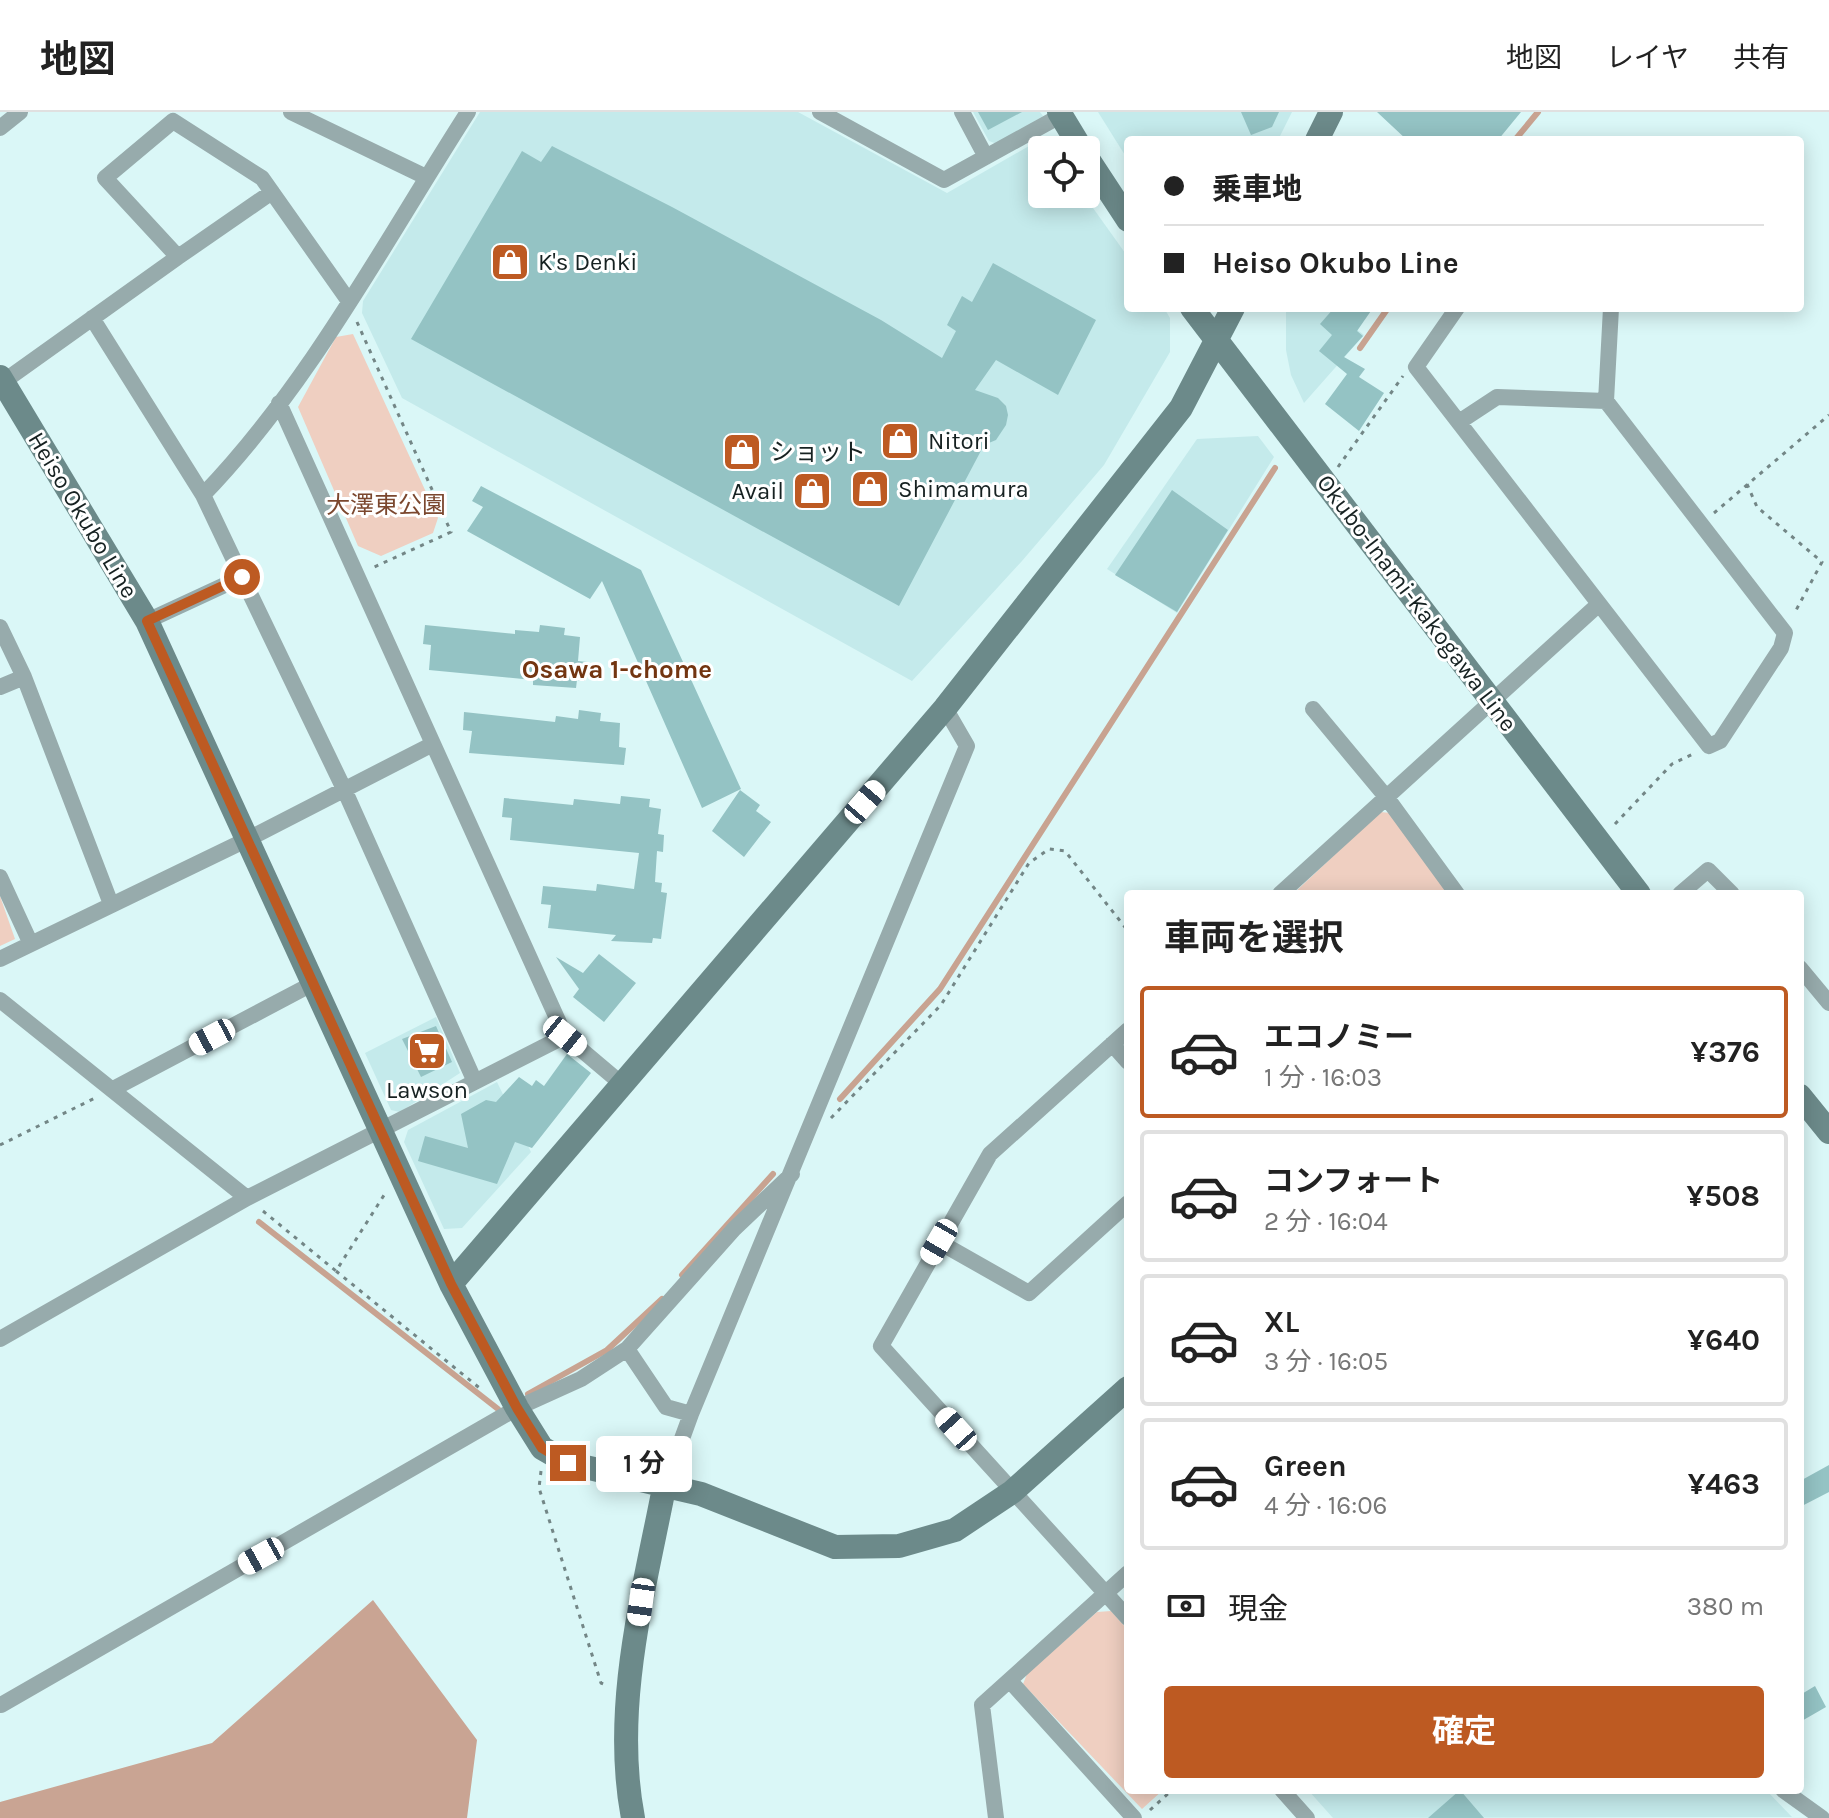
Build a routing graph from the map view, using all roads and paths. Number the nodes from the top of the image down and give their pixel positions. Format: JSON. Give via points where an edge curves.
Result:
{"nodes":[{"id":1,"x":20,"y":112,"type":"edge"},
{"id":2,"x":291,"y":112,"type":"edge"},
{"id":3,"x":468,"y":112,"type":"edge"},
{"id":4,"x":820,"y":112,"type":"edge"},
{"id":5,"x":962,"y":112,"type":"edge"},
{"id":6,"x":1331,"y":112,"type":"edge"},
{"id":7,"x":1059,"y":114,"type":"edge"},
{"id":8,"x":0,"y":128,"type":"edge"},
{"id":9,"x":1073,"y":136,"type":"edge"},
{"id":10,"x":1319,"y":136,"type":"edge"},
{"id":11,"x":986,"y":157,"type":"junction"},
{"id":12,"x":426,"y":177,"type":"junction"},
{"id":13,"x":1100,"y":177,"type":"edge"},
{"id":14,"x":272,"y":192,"type":"junction"},
{"id":15,"x":1124,"y":214,"type":"edge"},
{"id":16,"x":178,"y":257,"type":"junction"},
{"id":17,"x":348,"y":300,"type":"junction"},
{"id":18,"x":1195,"y":312,"type":"edge"},
{"id":19,"x":1231,"y":312,"type":"edge"},
{"id":20,"x":1454,"y":312,"type":"edge"},
{"id":21,"x":1611,"y":312,"type":"edge"},
{"id":22,"x":92,"y":318,"type":"junction"},
{"id":23,"x":1218,"y":338,"type":"junction"},
{"id":24,"x":1416,"y":367,"type":"junction"},
{"id":25,"x":1,"y":379,"type":"edge"},
{"id":26,"x":1606,"y":401,"type":"junction"},
{"id":27,"x":279,"y":403,"type":"junction"},
{"id":28,"x":1829,"y":415,"type":"edge"},
{"id":29,"x":1459,"y":422,"type":"junction"},
{"id":30,"x":1327,"y":483,"type":"junction"},
{"id":31,"x":1747,"y":484,"type":"junction"},
{"id":32,"x":203,"y":495,"type":"junction"},
{"id":33,"x":1702,"y":523,"type":"junction"},
{"id":34,"x":359,"y":574,"type":"junction"},
{"id":35,"x":242,"y":577,"type":"junction"},
{"id":36,"x":1599,"y":604,"type":"junction"},
{"id":37,"x":147,"y":621,"type":"junction"},
{"id":38,"x":0,"y":627,"type":"edge"},
{"id":39,"x":1785,"y":633,"type":"junction"},
{"id":40,"x":24,"y":677,"type":"junction"},
{"id":41,"x":0,"y":687,"type":"edge"},
{"id":42,"x":1490,"y":701,"type":"junction"},
{"id":43,"x":945,"y":708,"type":"junction"},
{"id":44,"x":1313,"y":709,"type":"dead end"},
{"id":45,"x":433,"y":744,"type":"junction"},
{"id":46,"x":1709,"y":746,"type":"junction"},
{"id":47,"x":344,"y":789,"type":"junction"},
{"id":48,"x":1387,"y":798,"type":"junction"},
{"id":49,"x":246,"y":840,"type":"junction"},
{"id":50,"x":1599,"y":841,"type":"junction"},
{"id":51,"x":0,"y":877,"type":"edge"},
{"id":52,"x":1284,"y":890,"type":"edge"},
{"id":53,"x":1454,"y":890,"type":"edge"},
{"id":54,"x":1636,"y":890,"type":"edge"},
{"id":55,"x":1685,"y":890,"type":"edge"},
{"id":56,"x":1728,"y":890,"type":"edge"},
{"id":57,"x":111,"y":904,"type":"junction"},
{"id":58,"x":1124,"y":926,"type":"edge"},
{"id":59,"x":30,"y":942,"type":"junction"},
{"id":60,"x":0,"y":959,"type":"edge"},
{"id":61,"x":1804,"y":973,"type":"edge"},
{"id":62,"x":312,"y":984,"type":"junction"},
{"id":63,"x":0,"y":1000,"type":"edge"},
{"id":64,"x":1829,"y":1003,"type":"edge"},
{"id":65,"x":1124,"y":1034,"type":"edge"},
{"id":66,"x":565,"y":1036,"type":"junction"},
{"id":67,"x":1112,"y":1044,"type":"junction"},
{"id":68,"x":1124,"y":1058,"type":"edge"},
{"id":69,"x":475,"y":1082,"type":"junction"},
{"id":70,"x":623,"y":1085,"type":"junction"},
{"id":71,"x":113,"y":1089,"type":"junction"},
{"id":72,"x":1804,"y":1101,"type":"edge"},
{"id":73,"x":815,"y":1115,"type":"junction"},
{"id":74,"x":378,"y":1130,"type":"junction"},
{"id":75,"x":1829,"y":1132,"type":"edge"},
{"id":76,"x":0,"y":1145,"type":"edge"},
{"id":77,"x":792,"y":1174,"type":"junction"},
{"id":78,"x":400,"y":1178,"type":"junction"},
{"id":79,"x":247,"y":1198,"type":"junction"},
{"id":80,"x":1124,"y":1207,"type":"edge"},
{"id":81,"x":939,"y":1242,"type":"junction"},
{"id":82,"x":336,"y":1271,"type":"junction"},
{"id":83,"x":451,"y":1284,"type":"junction"},
{"id":84,"x":0,"y":1339,"type":"edge"},
{"id":85,"x":627,"y":1349,"type":"junction"},
{"id":86,"x":1124,"y":1392,"type":"edge"},
{"id":87,"x":512,"y":1400,"type":"junction"},
{"id":88,"x":691,"y":1414,"type":"junction"},
{"id":89,"x":542,"y":1448,"type":"junction"},
{"id":90,"x":664,"y":1488,"type":"junction"},
{"id":91,"x":1012,"y":1492,"type":"junction"},
{"id":92,"x":1124,"y":1577,"type":"edge"},
{"id":93,"x":1107,"y":1594,"type":"junction"},
{"id":94,"x":1124,"y":1613,"type":"edge"},
{"id":95,"x":1010,"y":1681,"type":"junction"},
{"id":96,"x":628,"y":1697,"type":"junction"},
{"id":97,"x":1,"y":1705,"type":"edge"},
{"id":98,"x":1168,"y":1794,"type":"edge"},
{"id":99,"x":1286,"y":1794,"type":"edge"},
{"id":100,"x":1789,"y":1794,"type":"edge"},
{"id":101,"x":633,"y":1818,"type":"edge"},
{"id":102,"x":996,"y":1818,"type":"edge"},
{"id":103,"x":1134,"y":1818,"type":"edge"},
{"id":104,"x":1141,"y":1818,"type":"edge"},
{"id":105,"x":1307,"y":1818,"type":"edge"},
{"id":106,"x":1822,"y":1818,"type":"edge"}],
"edges":[{"from":1,"to":8,"type":"street"},
{"from":2,"to":12,"type":"street"},
{"from":3,"to":12,"type":"street"},
{"from":4,"to":11,"type":"street","via":[[944,180]]},
{"from":5,"to":11,"type":"street"},
{"from":6,"to":10,"type":"main road"},
{"from":7,"to":9,"type":"main road"},
{"from":7,"to":11,"type":"street"},
{"from":12,"to":17,"type":"street"},
{"from":13,"to":15,"type":"main road"},
{"from":14,"to":16,"type":"street"},
{"from":14,"to":16,"type":"street","via":[[262,178],[173,121],[105,178]]},
{"from":14,"to":17,"type":"street"},
{"from":16,"to":22,"type":"street"},
{"from":17,"to":27,"type":"street"},
{"from":17,"to":34,"type":"path","via":[[451,532]]},
{"from":18,"to":23,"type":"main road","name":"Okubo-Inami-Kakogawa Line"},
{"from":19,"to":23,"type":"main road"},
{"from":20,"to":24,"type":"street"},
{"from":21,"to":26,"type":"street"},
{"from":22,"to":25,"type":"street"},
{"from":22,"to":32,"type":"street"},
{"from":23,"to":30,"type":"main road","name":"Okubo-Inami-Kakogawa Line"},
{"from":23,"to":43,"type":"main road","via":[[1181,408]]},
{"from":24,"to":29,"type":"street"},
{"from":24,"to":30,"type":"path","via":[[1406,372]]},
{"from":25,"to":37,"type":"main road","name":"Heiso Okubo Line"},
{"from":26,"to":29,"type":"street","via":[[1497,397]]},
{"from":26,"to":33,"type":"street"},
{"from":27,"to":32,"type":"street","via":[[243,453]]},
{"from":27,"to":34,"type":"street"},
{"from":28,"to":31,"type":"path"},
{"from":29,"to":36,"type":"street"},
{"from":30,"to":42,"type":"main road","name":"Okubo-Inami-Kakogawa Line"},
{"from":31,"to":33,"type":"path"},
{"from":31,"to":39,"type":"path","via":[[1757,507],[1822,562]]},
{"from":32,"to":35,"type":"street"},
{"from":33,"to":39,"type":"street"},
{"from":34,"to":45,"type":"street"},
{"from":35,"to":37,"type":"street"},
{"from":35,"to":47,"type":"street"},
{"from":36,"to":42,"type":"street"},
{"from":36,"to":46,"type":"street"},
{"from":37,"to":49,"type":"main road","name":"Heiso Okubo Line"},
{"from":38,"to":40,"type":"street"},
{"from":39,"to":46,"type":"street","via":[[1781,648],[1720,741]]},
{"from":40,"to":41,"type":"street"},
{"from":40,"to":57,"type":"street"},
{"from":42,"to":48,"type":"street"},
{"from":42,"to":50,"type":"main road","name":"Okubo-Inami-Kakogawa Line"},
{"from":43,"to":70,"type":"main road"},
{"from":43,"to":73,"type":"street","via":[[967,746]]},
{"from":44,"to":48,"type":"street"},
{"from":45,"to":47,"type":"street"},
{"from":45,"to":66,"type":"street"},
{"from":46,"to":50,"type":"path","via":[[1672,764]]},
{"from":47,"to":49,"type":"street"},
{"from":47,"to":69,"type":"street"},
{"from":48,"to":52,"type":"street"},
{"from":48,"to":53,"type":"street"},
{"from":49,"to":57,"type":"street"},
{"from":49,"to":62,"type":"main road","name":"Heiso Okubo Line"},
{"from":50,"to":54,"type":"main road","name":"Okubo-Inami-Kakogawa Line"},
{"from":51,"to":59,"type":"street"},
{"from":55,"to":56,"type":"street","via":[[1708,870]]},
{"from":57,"to":59,"type":"street"},
{"from":58,"to":73,"type":"path","via":[[1065,851],[1049,849],[1029,863],[941,1005],[834,1118]]},
{"from":59,"to":60,"type":"street"},
{"from":61,"to":64,"type":"street"},
{"from":62,"to":71,"type":"street"},
{"from":62,"to":74,"type":"main road","name":"Heiso Okubo Line"},
{"from":63,"to":71,"type":"street"},
{"from":65,"to":67,"type":"street"},
{"from":66,"to":69,"type":"street"},
{"from":66,"to":70,"type":"street"},
{"from":67,"to":68,"type":"street"},
{"from":67,"to":81,"type":"street","via":[[990,1154]]},
{"from":69,"to":74,"type":"street"},
{"from":70,"to":83,"type":"main road"},
{"from":71,"to":76,"type":"path"},
{"from":71,"to":79,"type":"street"},
{"from":72,"to":75,"type":"main road"},
{"from":73,"to":77,"type":"street"},
{"from":74,"to":78,"type":"main road","name":"Heiso Okubo Line"},
{"from":74,"to":79,"type":"street"},
{"from":77,"to":85,"type":"street","via":[[734,1229]]},
{"from":77,"to":88,"type":"street"},
{"from":78,"to":82,"type":"path"},
{"from":78,"to":83,"type":"main road","name":"Heiso Okubo Line"},
{"from":79,"to":82,"type":"path"},
{"from":79,"to":84,"type":"street"},
{"from":80,"to":81,"type":"street","via":[[1029,1293]]},
{"from":81,"to":91,"type":"street","via":[[881,1346]]},
{"from":82,"to":87,"type":"path","via":[[492,1398]]},
{"from":83,"to":87,"type":"main road","name":"Heiso Okubo Line"},
{"from":85,"to":87,"type":"street","via":[[581,1379]]},
{"from":85,"to":88,"type":"street","via":[[666,1407]]},
{"from":86,"to":91,"type":"main road"},
{"from":87,"to":89,"type":"main road","name":"Heiso Okubo Line"},
{"from":87,"to":97,"type":"street"},
{"from":88,"to":90,"type":"street"},
{"from":89,"to":90,"type":"main road","via":[[568,1463]]},
{"from":89,"to":96,"type":"path","via":[[539,1488],[601,1683]]},
{"from":90,"to":91,"type":"main road","via":[[701,1494],[835,1547],[899,1546],[955,1530]]},
{"from":90,"to":96,"type":"main road"},
{"from":91,"to":93,"type":"street"},
{"from":92,"to":93,"type":"street"},
{"from":93,"to":94,"type":"street"},
{"from":93,"to":95,"type":"street"},
{"from":95,"to":102,"type":"street","via":[[982,1705]]},
{"from":95,"to":103,"type":"street"},
{"from":96,"to":101,"type":"main road"},
{"from":98,"to":104,"type":"path"},
{"from":99,"to":105,"type":"street"},
{"from":100,"to":106,"type":"street"}]}
